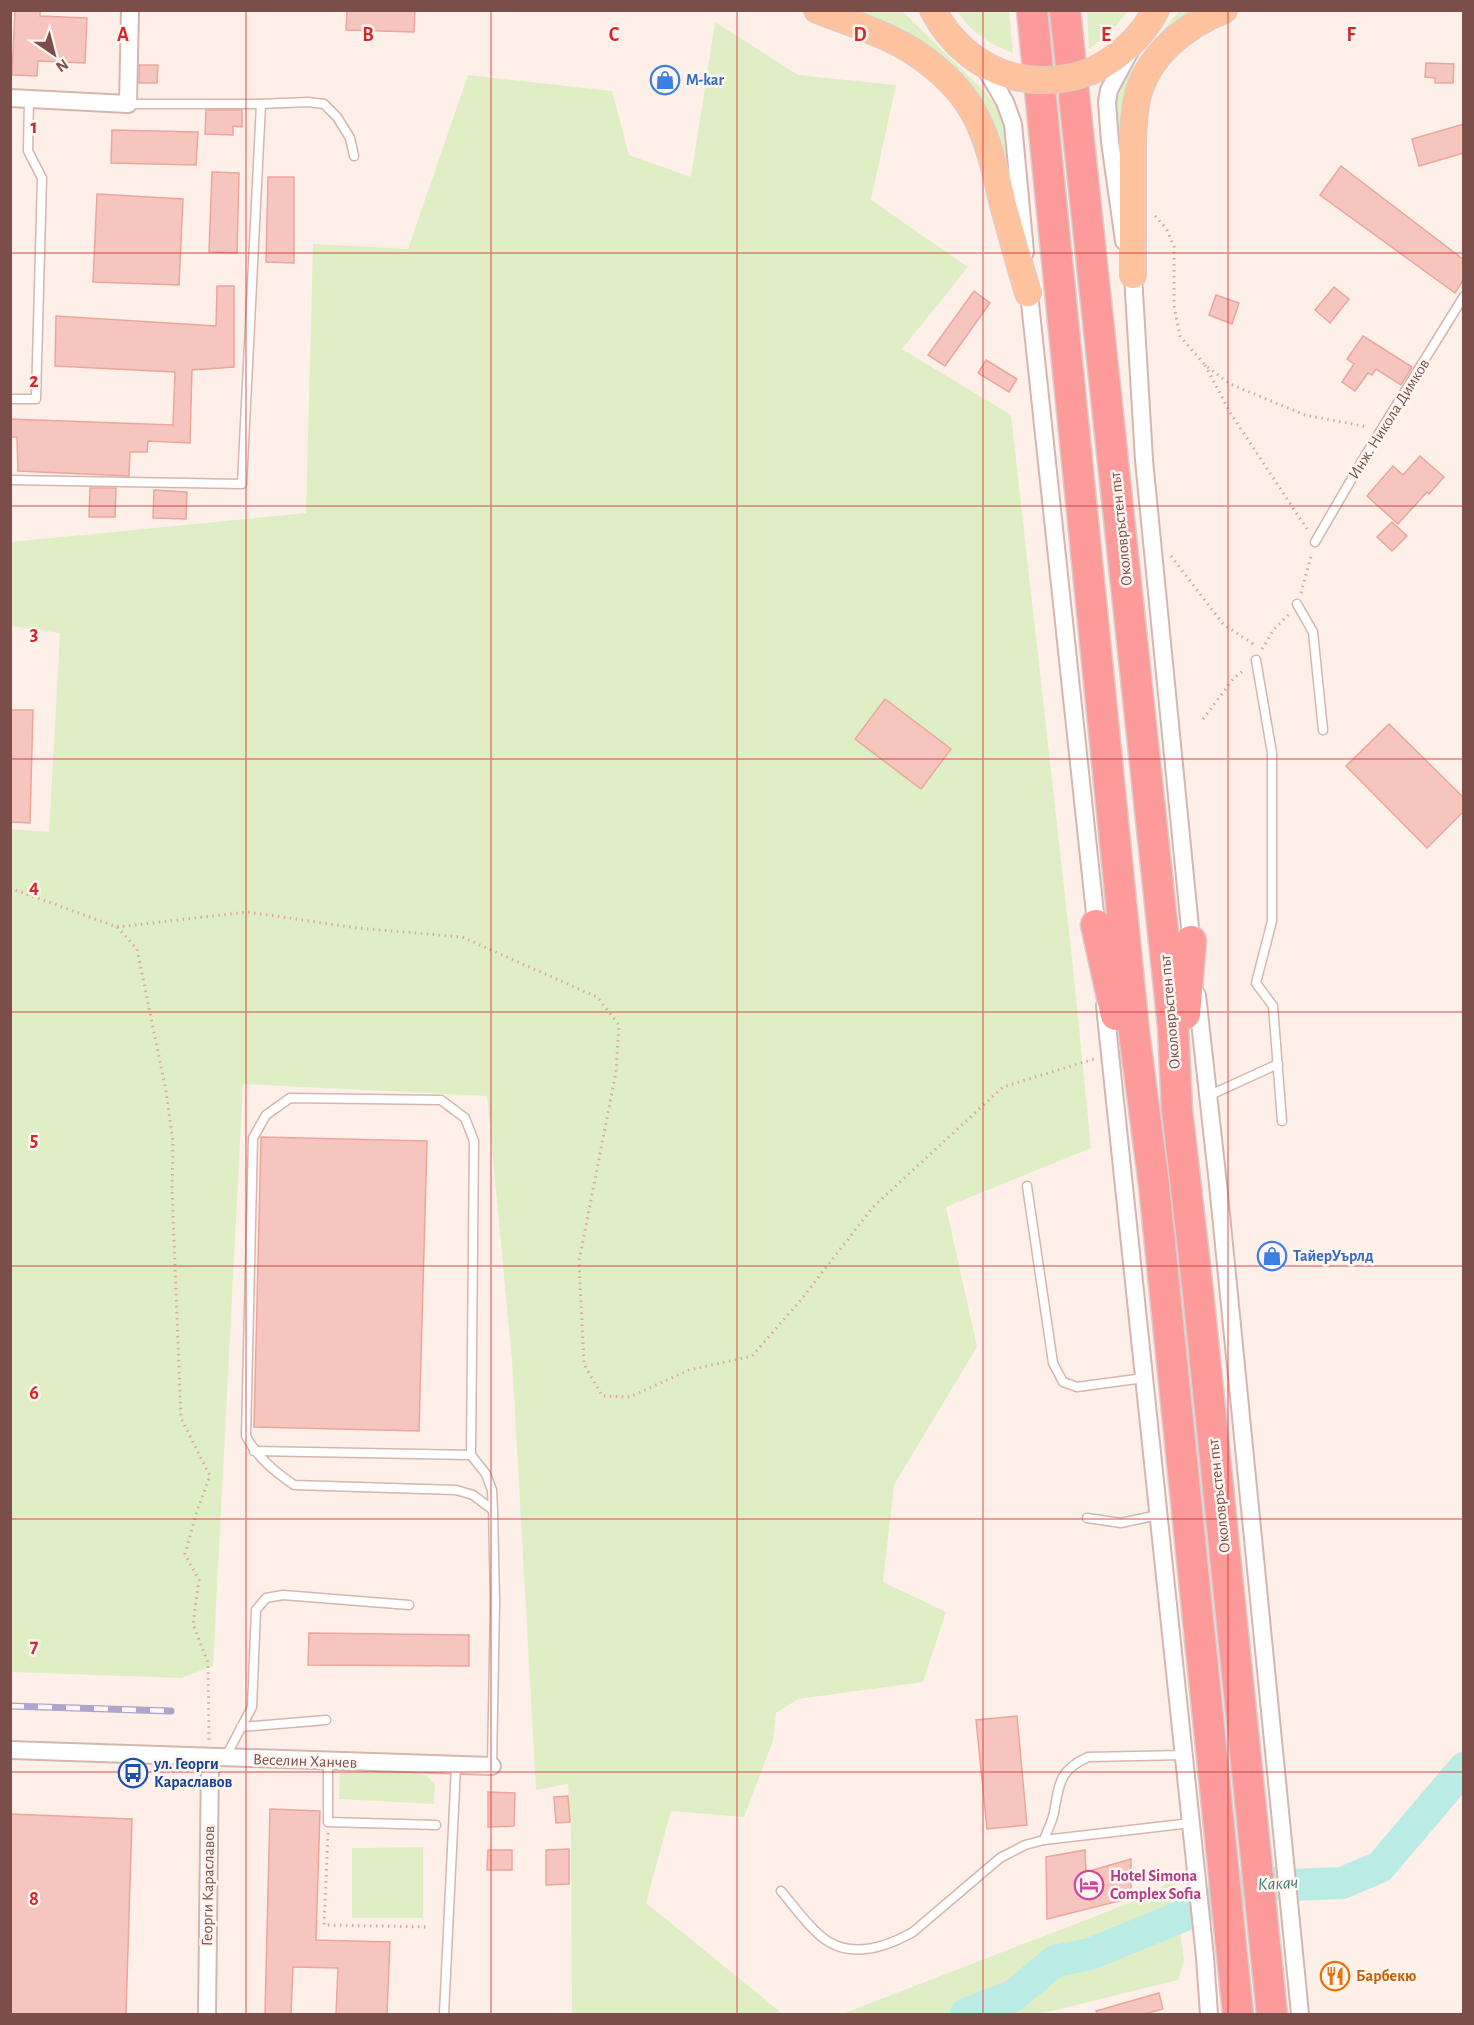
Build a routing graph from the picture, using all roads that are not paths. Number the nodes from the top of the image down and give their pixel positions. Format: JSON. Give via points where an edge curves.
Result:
{"nodes":[{"id":1,"x":130,"y":10,"type":"edge"},
{"id":2,"x":817,"y":10,"type":"edge"},
{"id":3,"x":1032,"y":10,"type":"edge"},
{"id":4,"x":1065,"y":10,"type":"edge"},
{"id":5,"x":1166,"y":10,"type":"edge"},
{"id":6,"x":1224,"y":10,"type":"edge"},
{"id":7,"x":932,"y":15,"type":"edge"},
{"id":8,"x":1145,"y":27,"type":"edge"},
{"id":9,"x":984,"y":66,"type":"junction"},
{"id":10,"x":10,"y":98,"type":"edge"},
{"id":11,"x":29,"y":99,"type":"junction"},
{"id":12,"x":128,"y":104,"type":"junction"},
{"id":13,"x":261,"y":104,"type":"junction"},
{"id":14,"x":354,"y":156,"type":"dead end"},
{"id":15,"x":1132,"y":275,"type":"junction"},
{"id":16,"x":1028,"y":292,"type":"junction"},
{"id":17,"x":1464,"y":296,"type":"edge"},
{"id":18,"x":10,"y":399,"type":"edge"},
{"id":19,"x":10,"y":480,"type":"edge"},
{"id":20,"x":1316,"y":542,"type":"road end"},
{"id":21,"x":1296,"y":604,"type":"road end"},
{"id":22,"x":1256,"y":660,"type":"road end"},
{"id":23,"x":1323,"y":730,"type":"dead end"},
{"id":24,"x":1096,"y":925,"type":"junction"},
{"id":25,"x":1191,"y":941,"type":"junction"},
{"id":26,"x":1278,"y":1064,"type":"junction"},
{"id":27,"x":1208,"y":1096,"type":"junction"},
{"id":28,"x":1177,"y":1110,"type":"junction"},
{"id":29,"x":1282,"y":1121,"type":"dead end"},
{"id":30,"x":1154,"y":1185,"type":"junction"},
{"id":31,"x":1027,"y":1186,"type":"dead end"},
{"id":32,"x":1144,"y":1378,"type":"junction"},
{"id":33,"x":254,"y":1451,"type":"junction"},
{"id":34,"x":471,"y":1455,"type":"junction"},
{"id":35,"x":494,"y":1510,"type":"junction"},
{"id":36,"x":1158,"y":1515,"type":"junction"},
{"id":37,"x":1088,"y":1518,"type":"dead end"},
{"id":38,"x":410,"y":1605,"type":"dead end"},
{"id":39,"x":326,"y":1720,"type":"dead end"},
{"id":40,"x":241,"y":1727,"type":"junction"},
{"id":41,"x":10,"y":1750,"type":"edge"},
{"id":42,"x":1184,"y":1755,"type":"junction"},
{"id":43,"x":217,"y":1758,"type":"junction"},
{"id":44,"x":328,"y":1762,"type":"junction"},
{"id":45,"x":456,"y":1766,"type":"junction"},
{"id":46,"x":492,"y":1766,"type":"joint"},
{"id":47,"x":1191,"y":1823,"type":"junction"},
{"id":48,"x":436,"y":1825,"type":"dead end"},
{"id":49,"x":1044,"y":1840,"type":"junction"},
{"id":50,"x":1270,"y":1851,"type":"junction"},
{"id":51,"x":1209,"y":1867,"type":"junction"},
{"id":52,"x":781,"y":1891,"type":"dead end"},
{"id":53,"x":1279,"y":1939,"type":"junction"},
{"id":54,"x":1218,"y":1953,"type":"junction"},
{"id":55,"x":207,"y":2014,"type":"edge"},
{"id":56,"x":444,"y":2014,"type":"edge"},
{"id":57,"x":1209,"y":2014,"type":"edge"},
{"id":58,"x":1238,"y":2014,"type":"edge"},
{"id":59,"x":1272,"y":2014,"type":"edge"},
{"id":60,"x":1300,"y":2014,"type":"edge"}],
"edges":[{"from":1,"to":12,"type":"street"},
{"from":2,"to":16,"type":"main road","via":[[912,50],[954,86],[976,116],[991,155]]},
{"from":3,"to":30,"type":"highway","name":"Околовръстен път","via":[[1134,1032]]},
{"from":4,"to":28,"type":"highway","name":"Околовръстен път","via":[[1172,1014]]},
{"from":5,"to":8,"type":"main road"},
{"from":6,"to":15,"type":"main road","via":[[1171,41],[1147,74],[1138,98],[1133,133]]},
{"from":7,"to":9,"type":"main road","via":[[958,46]]},
{"from":8,"to":9,"type":"main road","bridge":true,"via":[[1109,63],[1055,81],[1029,80]]},
{"from":8,"to":15,"type":"street","via":[[1109,90],[1107,102],[1122,234]]},
{"from":9,"to":16,"type":"street","via":[[1013,124]]},
{"from":10,"to":11,"type":"street"},
{"from":11,"to":12,"type":"street"},
{"from":11,"to":18,"type":"lane","via":[[28,151],[42,178],[36,399]]},
{"from":12,"to":13,"type":"lane"},
{"from":13,"to":14,"type":"lane","via":[[324,105],[350,138]]},
{"from":13,"to":19,"type":"lane","via":[[242,484]]},
{"from":15,"to":25,"type":"street","via":[[1144,460]]},
{"from":16,"to":24,"type":"street"},
{"from":17,"to":20,"type":"lane","name":"Инж. Никола Димков"},
{"from":21,"to":23,"type":"lane","via":[[1313,633]]},
{"from":22,"to":26,"type":"lane","via":[[1272,753],[1272,921],[1256,983],[1273,1006]]},
{"from":24,"to":30,"type":"highway"},
{"from":24,"to":32,"type":"street"},
{"from":25,"to":27,"type":"street"},
{"from":25,"to":28,"type":"highway"},
{"from":26,"to":27,"type":"lane"},
{"from":26,"to":29,"type":"lane"},
{"from":27,"to":50,"type":"street"},
{"from":28,"to":50,"type":"highway","name":"Околовръстен път"},
{"from":30,"to":51,"type":"highway","name":"Околовръстен път"},
{"from":31,"to":32,"type":"lane","via":[[1053,1363],[1063,1382],[1077,1388]]},
{"from":32,"to":36,"type":"street"},
{"from":33,"to":34,"type":"lane"},
{"from":33,"to":34,"type":"lane","via":[[246,1436],[253,1138],[266,1115],[291,1098],[441,1100],[465,1118],[474,1141]]},
{"from":33,"to":35,"type":"lane","via":[[294,1485],[456,1490],[473,1495]]},
{"from":34,"to":35,"type":"lane","via":[[486,1474]]},
{"from":35,"to":46,"type":"lane"},
{"from":36,"to":37,"type":"lane","via":[[1121,1523]]},
{"from":36,"to":42,"type":"street"},
{"from":38,"to":40,"type":"lane","via":[[283,1595],[267,1598],[256,1610],[252,1707]]},
{"from":39,"to":40,"type":"lane"},
{"from":40,"to":43,"type":"lane"},
{"from":41,"to":43,"type":"street","name":"Веселин Ханчев"},
{"from":42,"to":47,"type":"street"},
{"from":42,"to":49,"type":"lane","via":[[1088,1756],[1077,1762],[1062,1776]]},
{"from":43,"to":44,"type":"street","name":"Веселин Ханчев"},
{"from":43,"to":55,"type":"street","name":"Георги Караславов"},
{"from":44,"to":45,"type":"street","name":"Веселин Ханчев"},
{"from":44,"to":48,"type":"lane","via":[[328,1822]]},
{"from":45,"to":46,"type":"street","name":"Веселин Ханчев"},
{"from":45,"to":56,"type":"lane"},
{"from":47,"to":49,"type":"lane"},
{"from":47,"to":51,"type":"street"},
{"from":49,"to":52,"type":"lane","via":[[1000,1858],[913,1932],[874,1948],[850,1950],[827,1941]]},
{"from":50,"to":53,"type":"highway","name":"Околовръстен път"},
{"from":51,"to":54,"type":"highway","name":"Околовръстен път"},
{"from":53,"to":59,"type":"highway","name":"Околовръстен път"},
{"from":53,"to":60,"type":"street"},
{"from":54,"to":57,"type":"street"},
{"from":54,"to":58,"type":"highway","name":"Околовръстен път"}]}
